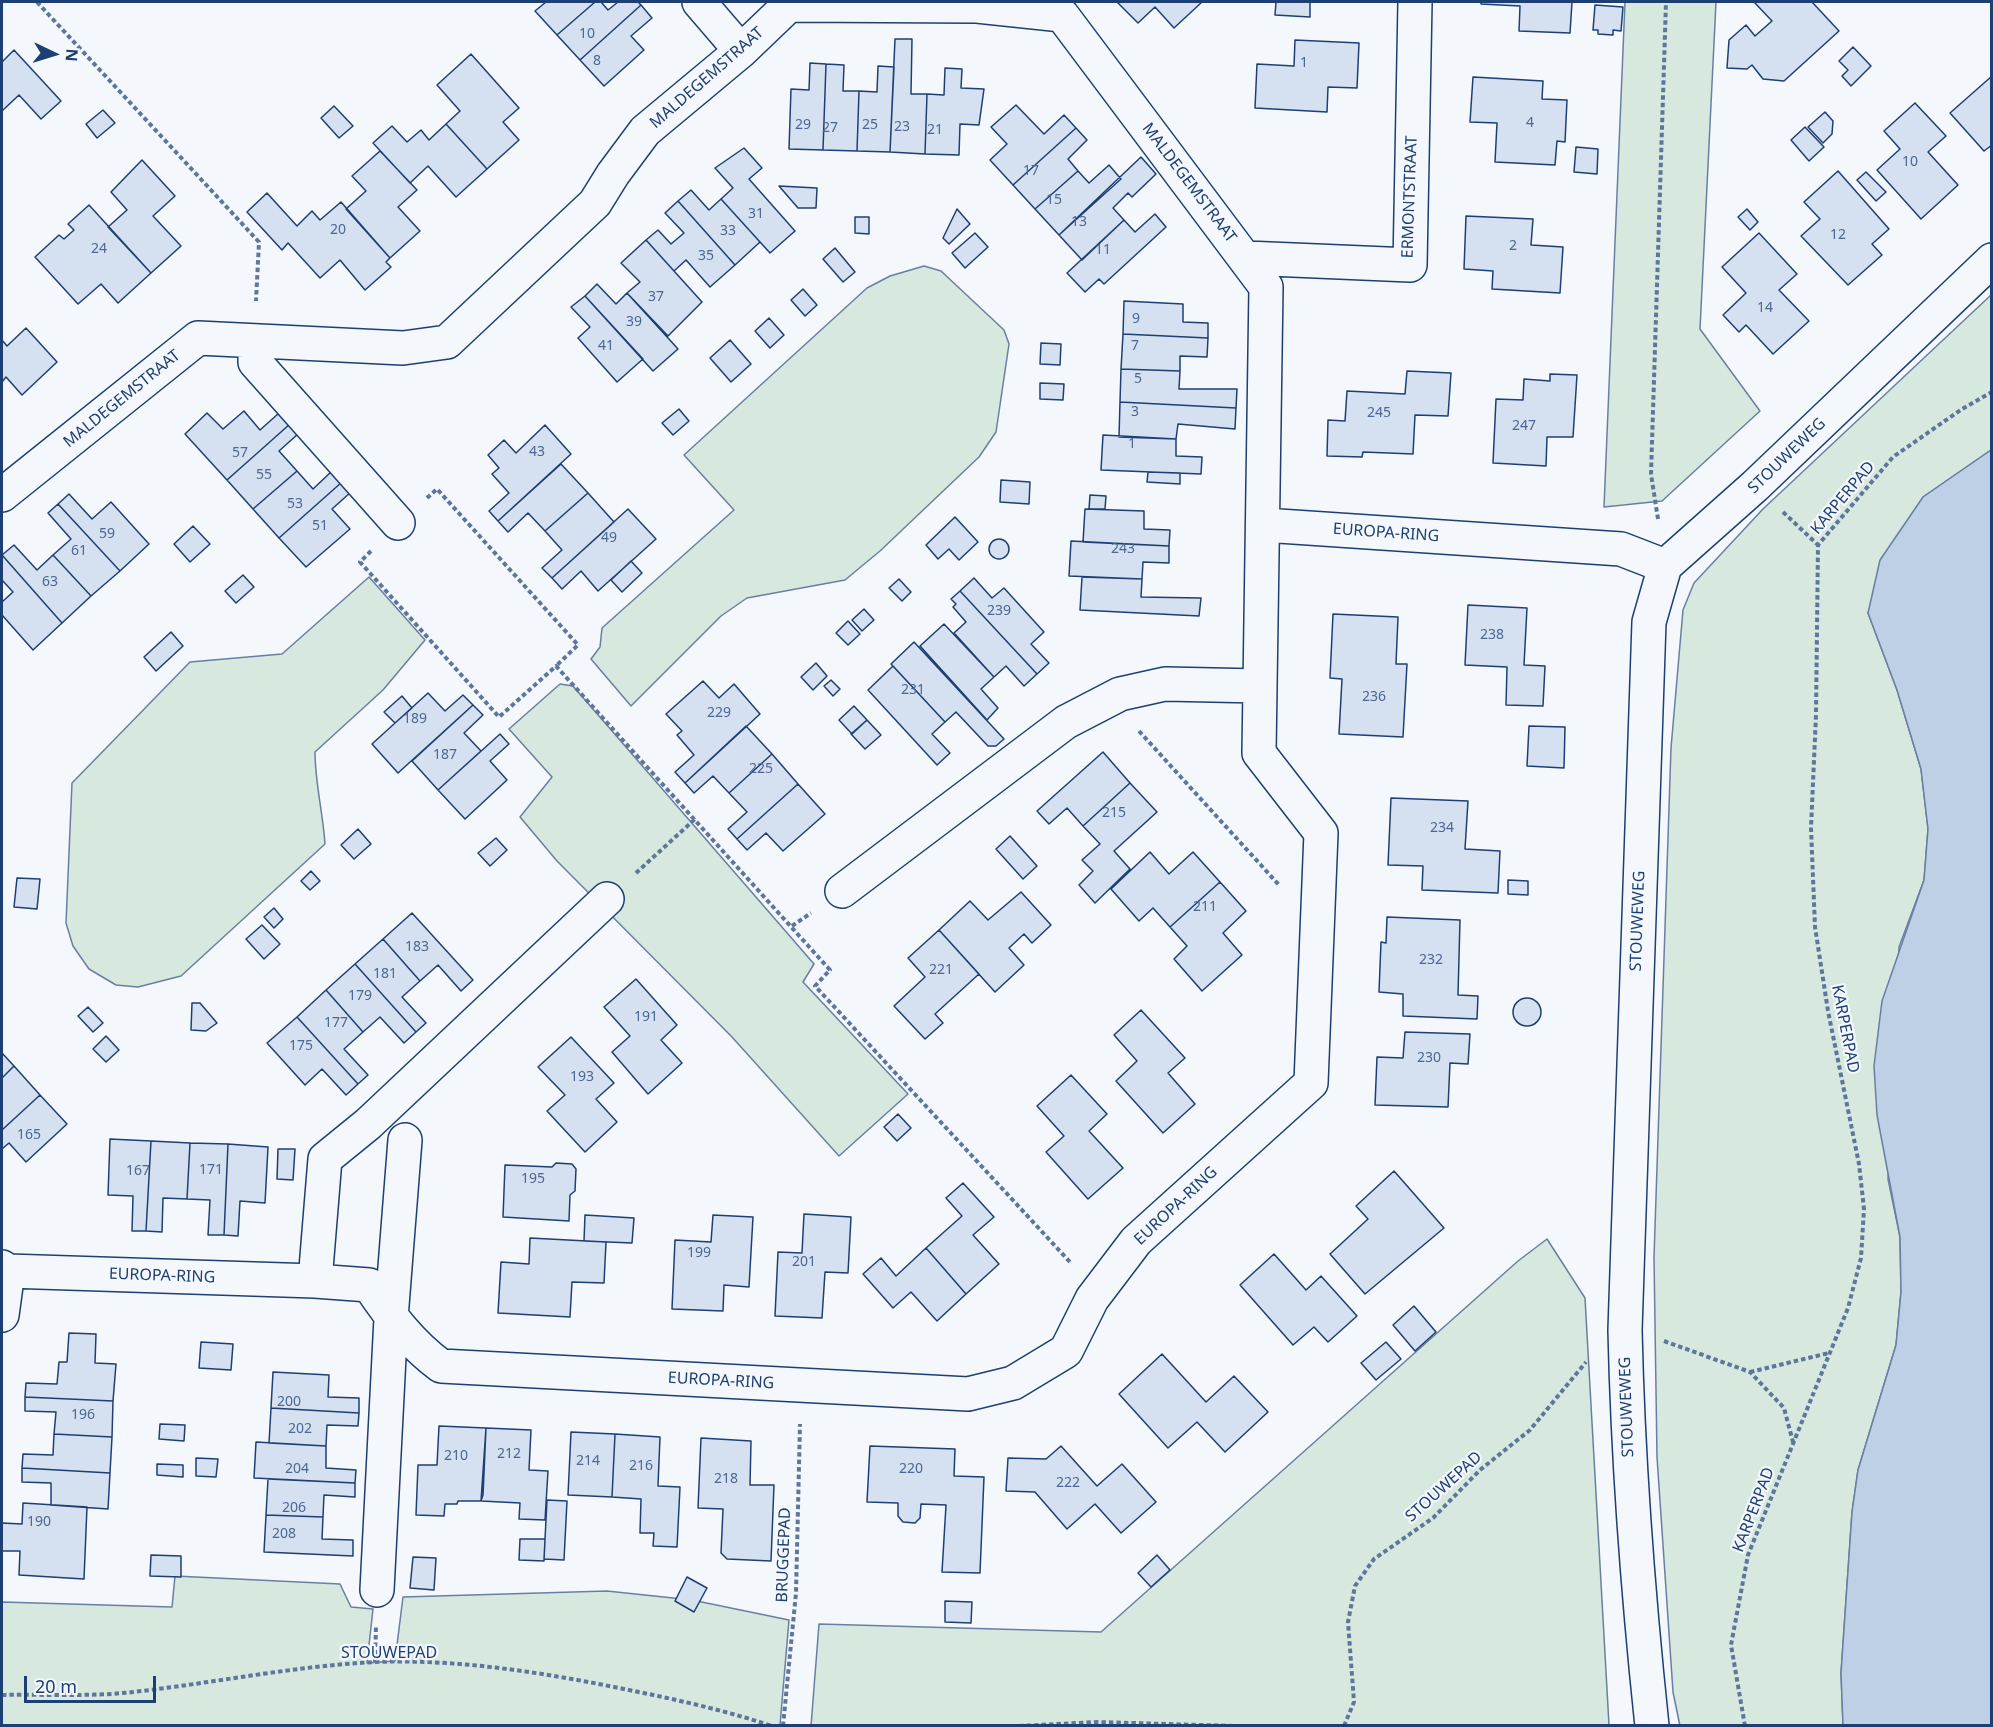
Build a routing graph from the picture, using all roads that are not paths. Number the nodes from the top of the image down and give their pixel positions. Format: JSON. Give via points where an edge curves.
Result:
{"nodes":[{"id":1,"x":699,"y":2,"type":"edge"},
{"id":2,"x":1415,"y":2,"type":"edge"},
{"id":3,"x":976,"y":4,"type":"edge"},
{"id":4,"x":741,"y":51,"type":"junction"},
{"id":5,"x":1246,"y":258,"type":"junction"},
{"id":6,"x":1992,"y":260,"type":"edge"},
{"id":7,"x":255,"y":341,"type":"junction"},
{"id":8,"x":2,"y":495,"type":"edge"},
{"id":9,"x":398,"y":523,"type":"road end"},
{"id":10,"x":1264,"y":525,"type":"junction"},
{"id":11,"x":1665,"y":566,"type":"junction"},
{"id":12,"x":1260,"y":686,"type":"junction"},
{"id":13,"x":842,"y":891,"type":"dead end"},
{"id":14,"x":607,"y":899,"type":"road end"},
{"id":15,"x":405,"y":1140,"type":"dead end"},
{"id":16,"x":5,"y":1269,"type":"edge"},
{"id":17,"x":315,"y":1281,"type":"junction"},
{"id":18,"x":2,"y":1315,"type":"edge"},
{"id":19,"x":391,"y":1318,"type":"junction"},
{"id":20,"x":377,"y":1590,"type":"dead end"},
{"id":21,"x":1652,"y":1725,"type":"edge"}],
"edges":[{"from":1,"to":4,"type":"street"},
{"from":2,"to":5,"type":"street","name":"ERMONTSTRAAT","via":[[1410,265]]},
{"from":3,"to":4,"type":"street","name":"MALDEGEMSTRAAT","via":[[789,5]]},
{"from":3,"to":5,"type":"street","name":"MALDEGEMSTRAAT","via":[[1062,15]]},
{"from":4,"to":7,"type":"street","name":"MALDEGEMSTRAAT","via":[[645,131],[595,203],[447,342],[403,348]]},
{"from":5,"to":10,"type":"street","name":"MALDEGEMSTRAAT","via":[[1266,287]]},
{"from":6,"to":11,"type":"street","name":"STOUWEWEG","via":[[1755,486]]},
{"from":7,"to":8,"type":"street","name":"MALDEGEMSTRAAT","via":[[198,338]]},
{"from":7,"to":9,"type":"street","via":[[255,362]]},
{"from":10,"to":11,"type":"street","name":"EUROPA-RING","via":[[1621,549]]},
{"from":10,"to":12,"type":"street","name":"EUROPA-RING"},
{"from":11,"to":21,"type":"street","name":"STOUWEWEG","via":[[1649,622],[1625,1330],[1628,1441]]},
{"from":12,"to":13,"type":"street","via":[[1164,684],[1120,694],[1066,722]]},
{"from":12,"to":19,"type":"street","name":"EUROPA-RING","via":[[1259,753],[1322,833],[1311,1083],[1136,1241],[1092,1299],[1066,1351],[1013,1383],[968,1394],[441,1366],[420,1351]]},
{"from":14,"to":17,"type":"street","via":[[368,1124],[325,1159]]},
{"from":15,"to":19,"type":"street"},
{"from":16,"to":17,"type":"street","name":"EUROPA-RING"},
{"from":16,"to":18,"type":"street","name":"EUROPA-RING"},
{"from":17,"to":19,"type":"street","name":"EUROPA-RING","via":[[369,1285]]},
{"from":19,"to":20,"type":"street"}]}
